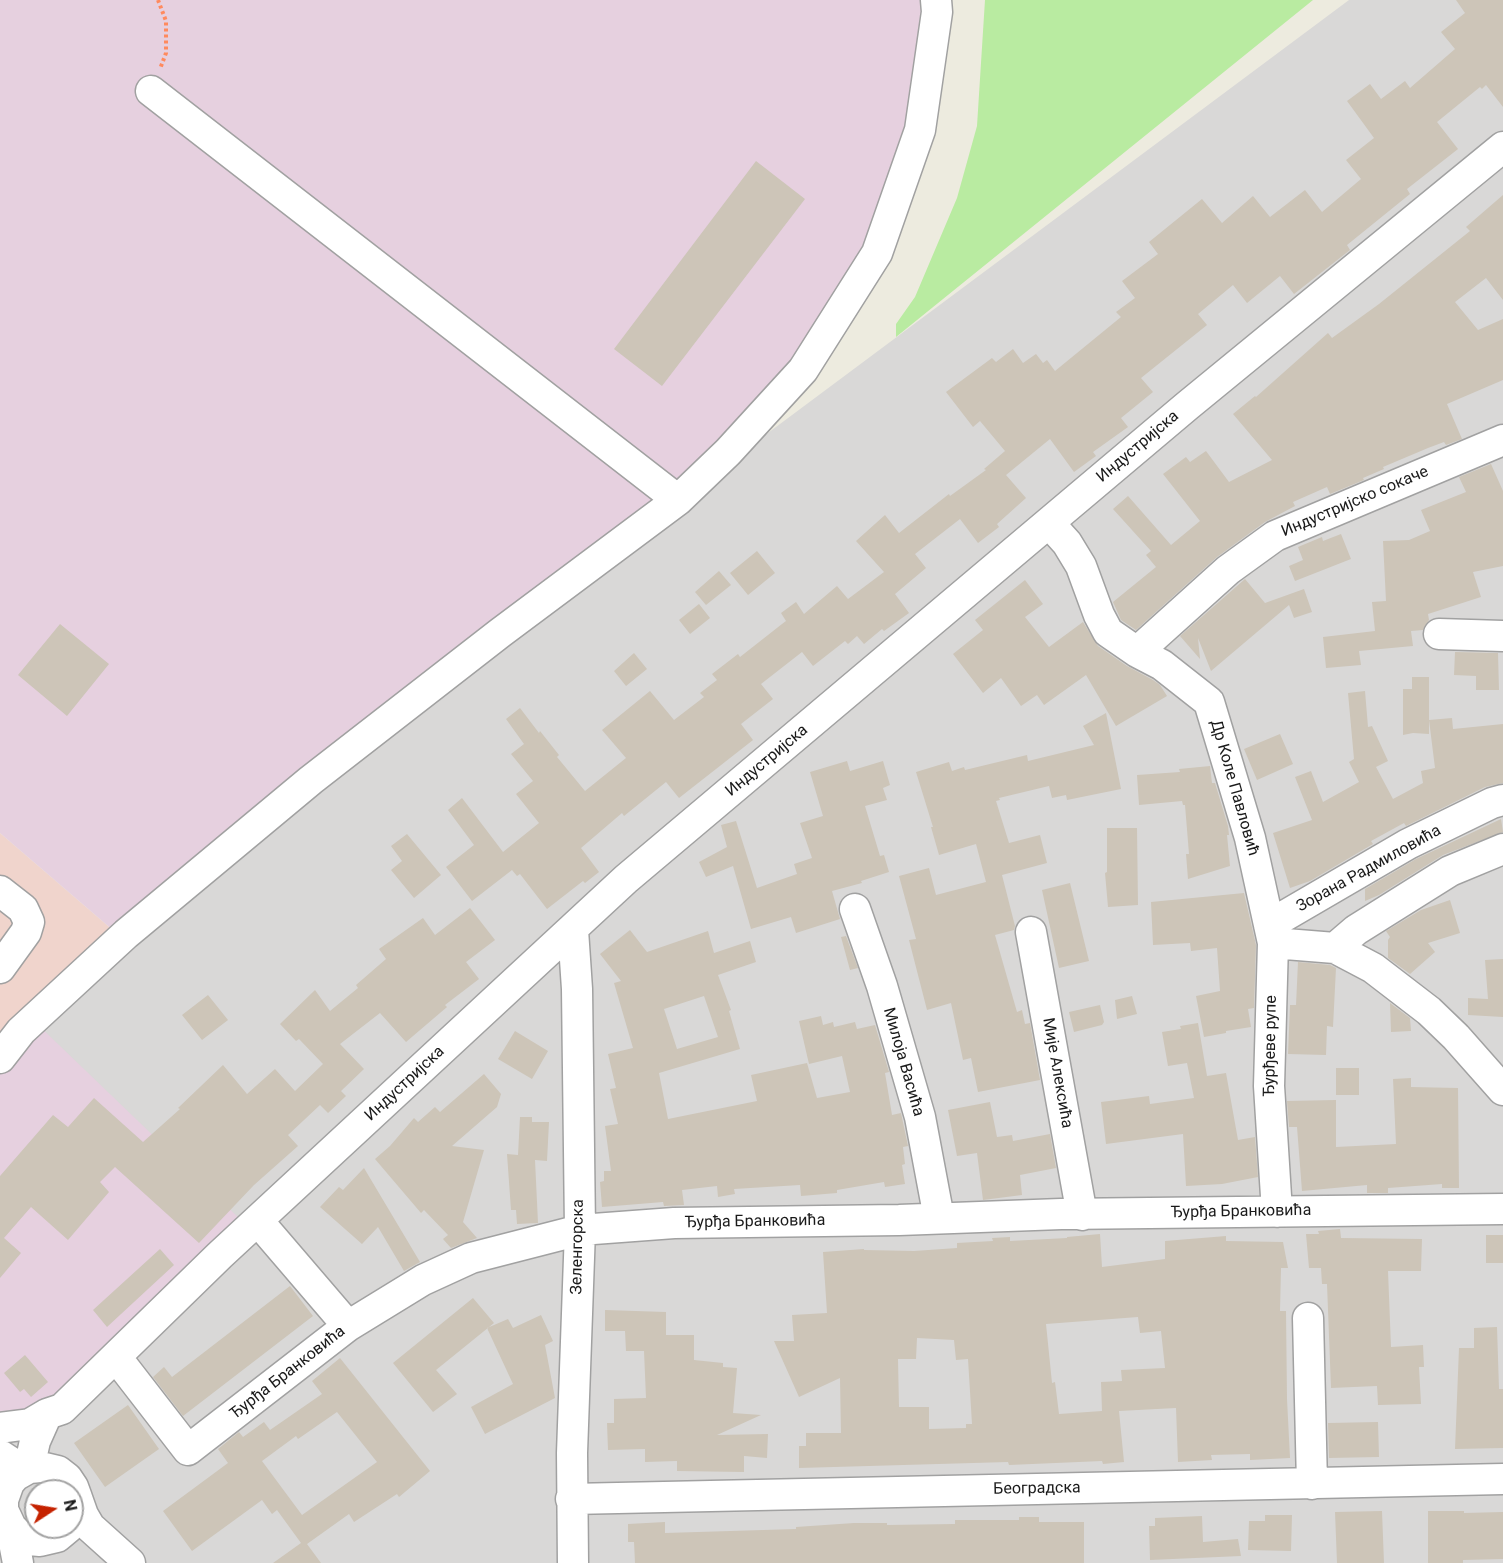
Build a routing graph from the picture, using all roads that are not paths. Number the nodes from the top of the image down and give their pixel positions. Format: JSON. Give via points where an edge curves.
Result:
{"nodes":[{"id":1,"x":936,"y":0,"type":"edge"},
{"id":2,"x":151,"y":91,"type":"road end"},
{"id":3,"x":1503,"y":147,"type":"edge"},
{"id":4,"x":1503,"y":440,"type":"edge"},
{"id":5,"x":678,"y":500,"type":"junction"},
{"id":6,"x":1049,"y":523,"type":"junction"},
{"id":7,"x":1439,"y":634,"type":"dead end"},
{"id":8,"x":1503,"y":636,"type":"edge"},
{"id":9,"x":1137,"y":652,"type":"junction"},
{"id":10,"x":1503,"y":800,"type":"edge"},
{"id":11,"x":1503,"y":849,"type":"edge"},
{"id":12,"x":0,"y":891,"type":"edge"},
{"id":13,"x":855,"y":909,"type":"dead end"},
{"id":14,"x":573,"y":930,"type":"junction"},
{"id":15,"x":1031,"y":932,"type":"dead end"},
{"id":16,"x":1271,"y":934,"type":"junction"},
{"id":17,"x":1335,"y":948,"type":"junction"},
{"id":18,"x":0,"y":968,"type":"edge"},
{"id":19,"x":0,"y":1058,"type":"edge"},
{"id":20,"x":1503,"y":1090,"type":"edge"},
{"id":21,"x":1503,"y":1209,"type":"edge"},
{"id":22,"x":1277,"y":1212,"type":"junction"},
{"id":23,"x":1082,"y":1215,"type":"junction"},
{"id":24,"x":939,"y":1218,"type":"junction"},
{"id":25,"x":258,"y":1221,"type":"junction"},
{"id":26,"x":579,"y":1230,"type":"junction"},
{"id":27,"x":1308,"y":1318,"type":"dead end"},
{"id":28,"x":348,"y":1326,"type":"junction"},
{"id":29,"x":116,"y":1357,"type":"junction"},
{"id":30,"x":55,"y":1412,"type":"junction"},
{"id":31,"x":0,"y":1428,"type":"edge"},
{"id":32,"x":25,"y":1465,"type":"edge"},
{"id":33,"x":68,"y":1479,"type":"edge"},
{"id":34,"x":1503,"y":1479,"type":"edge"},
{"id":35,"x":1312,"y":1484,"type":"junction"},
{"id":36,"x":571,"y":1499,"type":"junction"},
{"id":37,"x":4,"y":1508,"type":"edge"},
{"id":38,"x":84,"y":1517,"type":"edge"},
{"id":39,"x":24,"y":1538,"type":"edge"},
{"id":40,"x":27,"y":1539,"type":"edge"},
{"id":41,"x":44,"y":1539,"type":"edge"},
{"id":42,"x":76,"y":1539,"type":"edge"},
{"id":43,"x":18,"y":1563,"type":"edge"},
{"id":44,"x":122,"y":1563,"type":"edge"},
{"id":45,"x":130,"y":1563,"type":"edge"},
{"id":46,"x":573,"y":1563,"type":"edge"}],
"edges":[{"from":1,"to":5,"type":"street","via":[[920,130],[877,253],[803,370]]},
{"from":2,"to":5,"type":"street"},
{"from":3,"to":6,"type":"street","name":"Индустријска"},
{"from":4,"to":9,"type":"street","name":"Индустријско сокаче","via":[[1275,536],[1228,570]]},
{"from":5,"to":19,"type":"street","via":[[310,780],[126,934],[21,1031]]},
{"from":6,"to":9,"type":"street","name":"Др Коле Павловић","via":[[1081,566],[1108,632]]},
{"from":6,"to":14,"type":"street","name":"Индустријска","via":[[626,879]]},
{"from":7,"to":8,"type":"street"},
{"from":9,"to":16,"type":"street","name":"Др Коле Павловић","via":[[1162,665],[1209,702],[1250,838]]},
{"from":10,"to":16,"type":"street","name":"Зорана Радмиловића","via":[[1408,844]]},
{"from":11,"to":17,"type":"street","via":[[1450,872],[1356,930]]},
{"from":12,"to":18,"type":"street","via":[[23,909],[28,922],[26,932]]},
{"from":13,"to":24,"type":"street","name":"Милоја Васића","via":[[920,1117]]},
{"from":14,"to":25,"type":"street","name":"Индустријска"},
{"from":14,"to":26,"type":"street","name":"Зеленгорска"},
{"from":15,"to":23,"type":"street","name":"Мије Алексића"},
{"from":16,"to":17,"type":"street"},
{"from":16,"to":22,"type":"street","name":"Ђурђеве рупе","via":[[1269,1086]]},
{"from":17,"to":20,"type":"street","via":[[1373,968],[1428,1011]]},
{"from":21,"to":22,"type":"street","name":"Ђурђа Бранковића"},
{"from":22,"to":23,"type":"street","name":"Ђурђа Бранковића"},
{"from":23,"to":24,"type":"street","name":"Ђурђа Бранковића"},
{"from":24,"to":26,"type":"street","name":"Ђурђа Бранковића","via":[[674,1223]]},
{"from":25,"to":28,"type":"street"},
{"from":25,"to":29,"type":"street","name":"Индустријска"},
{"from":26,"to":28,"type":"street","name":"Ђурђа Бранковића","via":[[471,1258],[423,1280]]},
{"from":26,"to":36,"type":"street","name":"Зеленгорска"},
{"from":27,"to":35,"type":"street"},
{"from":28,"to":29,"type":"street","name":"Ђурђа Бранковића","via":[[188,1450]]},
{"from":29,"to":30,"type":"street","name":"Индустријска"},
{"from":30,"to":31,"type":"street","via":[[30,1424]]},
{"from":30,"to":32,"type":"street","name":"Индустријска","via":[[51,1439]]},
{"from":32,"to":33,"type":"street","via":[[58,1471]]},
{"from":32,"to":37,"type":"street","via":[[9,1483]]},
{"from":34,"to":35,"type":"street","name":"Београдска"},
{"from":35,"to":36,"type":"street","name":"Београдска"},
{"from":36,"to":46,"type":"street","name":"Зеленгорска"},
{"from":37,"to":39,"type":"street"},
{"from":37,"to":43,"type":"street"},
{"from":38,"to":45,"type":"street"},
{"from":40,"to":41,"type":"street"},
{"from":42,"to":44,"type":"street"}]}
